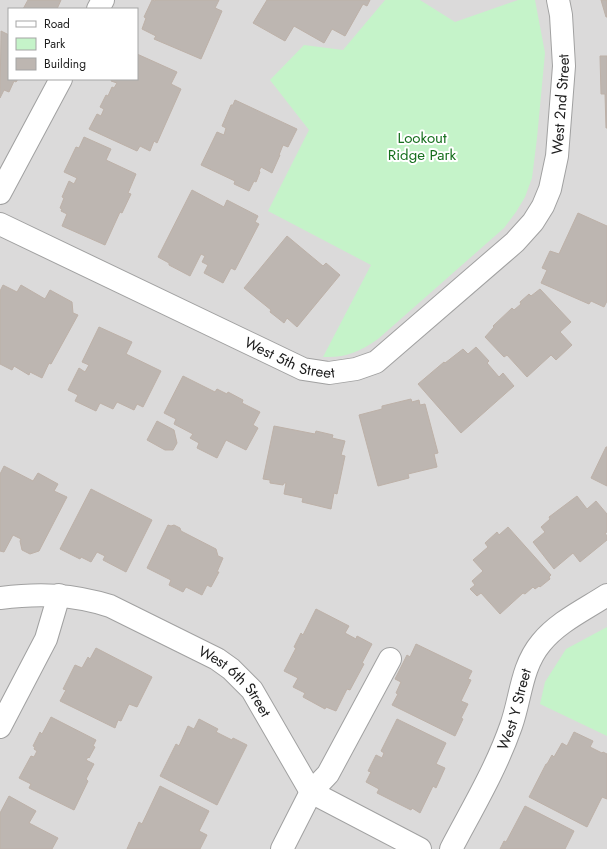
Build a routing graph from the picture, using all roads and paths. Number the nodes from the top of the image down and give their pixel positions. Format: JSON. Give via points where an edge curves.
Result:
{"nodes":[{"id":1,"x":558,"y":0,"type":"edge"},
{"id":2,"x":60,"y":80,"type":"edge"},
{"id":3,"x":0,"y":193,"type":"edge"},
{"id":4,"x":544,"y":206,"type":"joint"},
{"id":5,"x":0,"y":224,"type":"edge"},
{"id":6,"x":59,"y":595,"type":"junction"},
{"id":7,"x":607,"y":595,"type":"edge"},
{"id":8,"x":0,"y":598,"type":"edge"},
{"id":9,"x":390,"y":659,"type":"dead end"},
{"id":10,"x":0,"y":727,"type":"edge"},
{"id":11,"x":311,"y":792,"type":"junction"},
{"id":12,"x":282,"y":849,"type":"edge"},
{"id":13,"x":420,"y":849,"type":"edge"},
{"id":14,"x":451,"y":849,"type":"edge"}],
"edges":[{"from":1,"to":4,"type":"street","name":"West 2nd Street","via":[[564,66],[557,156]]},
{"from":2,"to":3,"type":"street"},
{"from":4,"to":5,"type":"street","name":"West 5th Street","via":[[515,242],[376,362],[356,369],[329,373],[303,369]]},
{"from":6,"to":8,"type":"street","name":"West 6th Street"},
{"from":6,"to":10,"type":"street","via":[[46,639]]},
{"from":6,"to":11,"type":"street","name":"West 6th Street","via":[[110,606],[231,669],[252,690]]},
{"from":7,"to":14,"type":"street","name":"West Y Street","via":[[555,628],[530,660],[522,680],[512,724],[500,754]]},
{"from":9,"to":11,"type":"street","via":[[328,774]]},
{"from":11,"to":12,"type":"street"},
{"from":11,"to":13,"type":"street"}]}
